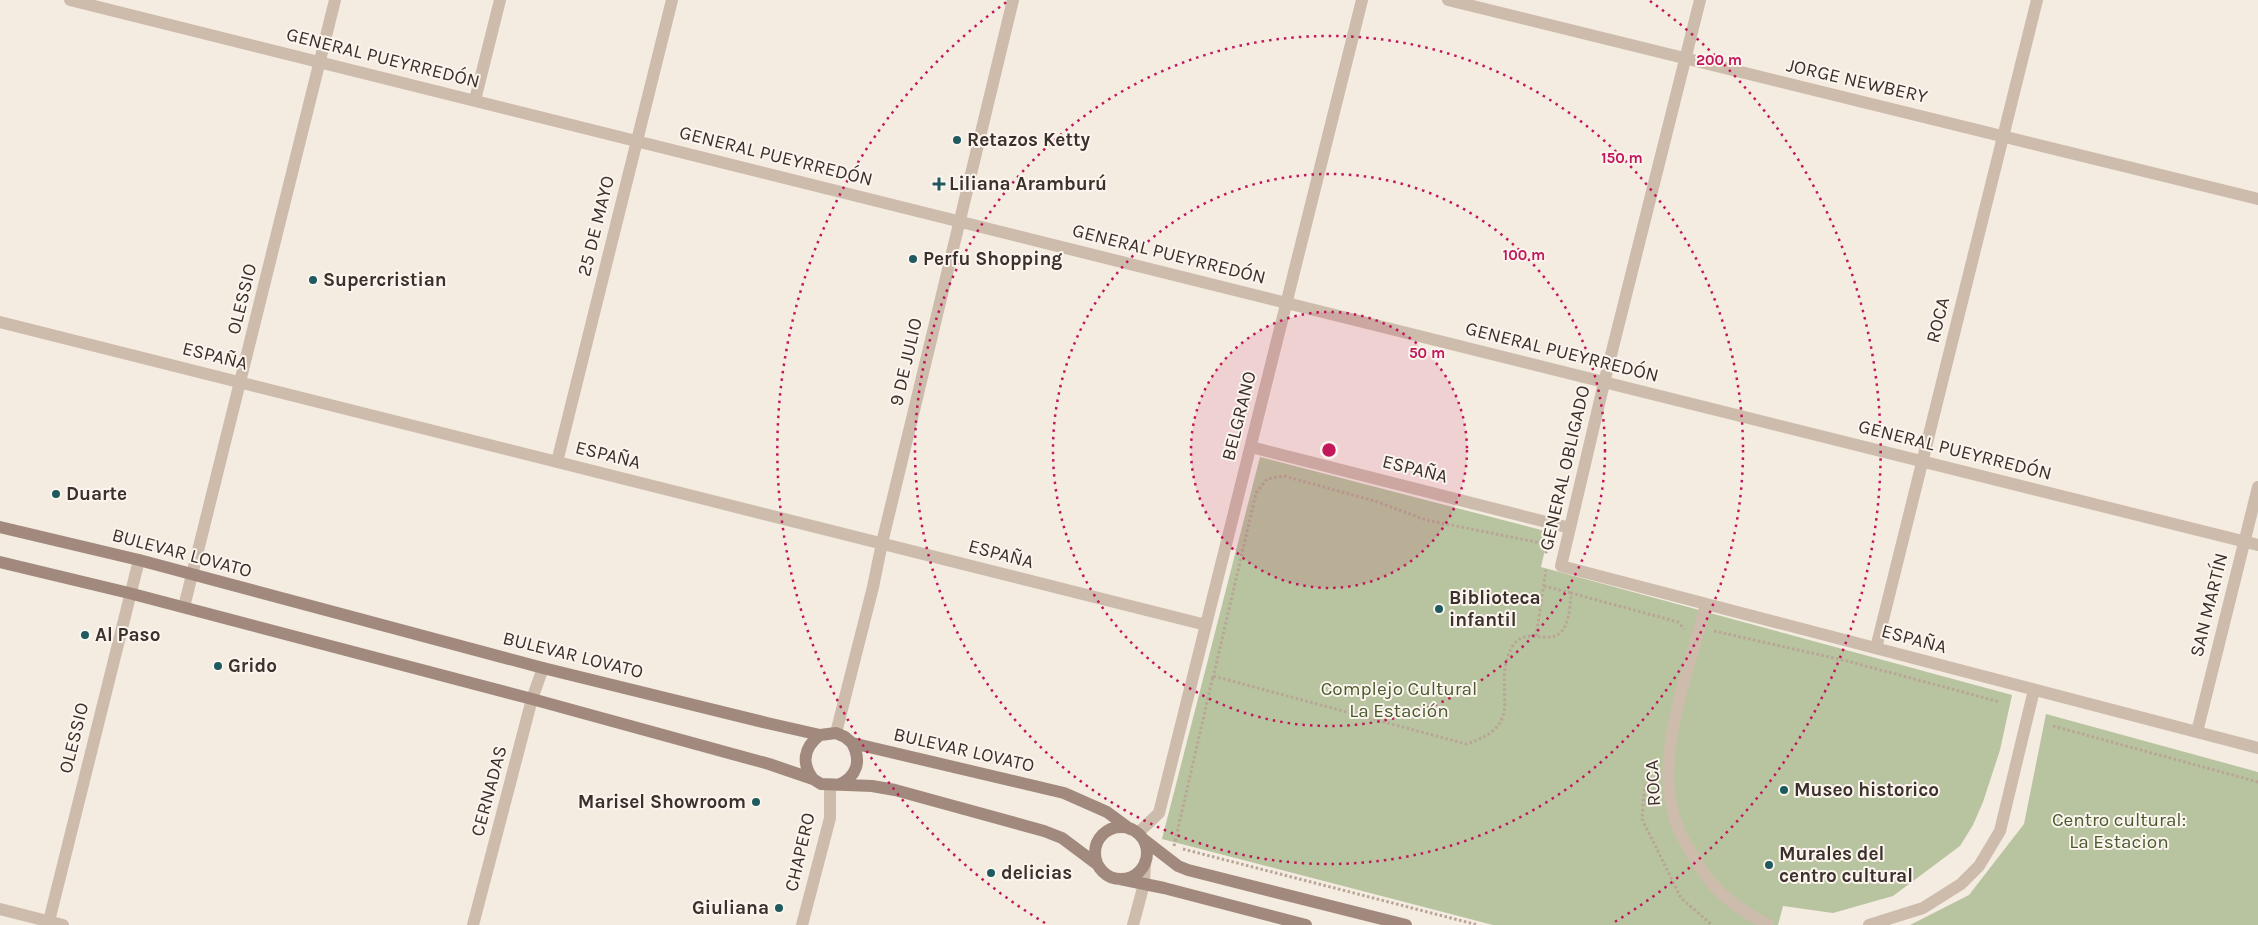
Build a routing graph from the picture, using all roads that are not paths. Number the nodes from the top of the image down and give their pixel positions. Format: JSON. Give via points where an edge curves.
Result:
{"nodes":[{"id":1,"x":70,"y":0,"type":"edge"},
{"id":2,"x":336,"y":0,"type":"edge"},
{"id":3,"x":500,"y":0,"type":"edge"},
{"id":4,"x":672,"y":0,"type":"edge"},
{"id":5,"x":1013,"y":0,"type":"edge"},
{"id":6,"x":1362,"y":0,"type":"edge"},
{"id":7,"x":1448,"y":0,"type":"edge"},
{"id":8,"x":1700,"y":0,"type":"edge"},
{"id":9,"x":2037,"y":0,"type":"edge"},
{"id":10,"x":1685,"y":59,"type":"junction"},
{"id":11,"x":320,"y":62,"type":"junction"},
{"id":12,"x":474,"y":100,"type":"junction"},
{"id":13,"x":2003,"y":136,"type":"junction"},
{"id":14,"x":637,"y":140,"type":"junction"},
{"id":15,"x":2258,"y":199,"type":"edge"},
{"id":16,"x":959,"y":222,"type":"junction"},
{"id":17,"x":1287,"y":302,"type":"junction"},
{"id":18,"x":0,"y":322,"type":"edge"},
{"id":19,"x":240,"y":382,"type":"junction"},
{"id":20,"x":1604,"y":383,"type":"junction"},
{"id":21,"x":1251,"y":447,"type":"junction"},
{"id":22,"x":1922,"y":461,"type":"junction"},
{"id":23,"x":557,"y":462,"type":"junction"},
{"id":24,"x":2258,"y":487,"type":"edge"},
{"id":25,"x":0,"y":527,"type":"edge"},
{"id":26,"x":1570,"y":528,"type":"junction"},
{"id":27,"x":2244,"y":542,"type":"junction"},
{"id":28,"x":882,"y":543,"type":"junction"},
{"id":29,"x":2258,"y":545,"type":"edge"},
{"id":30,"x":138,"y":560,"type":"junction"},
{"id":31,"x":0,"y":562,"type":"edge"},
{"id":32,"x":1561,"y":566,"type":"joint"},
{"id":33,"x":191,"y":574,"type":"junction"},
{"id":34,"x":129,"y":593,"type":"junction"},
{"id":35,"x":1706,"y":604,"type":"junction"},
{"id":36,"x":184,"y":608,"type":"junction"},
{"id":37,"x":1206,"y":625,"type":"junction"},
{"id":38,"x":1876,"y":648,"type":"junction"},
{"id":39,"x":543,"y":668,"type":"junction"},
{"id":40,"x":2034,"y":690,"type":"junction"},
{"id":41,"x":532,"y":699,"type":"junction"},
{"id":42,"x":2197,"y":732,"type":"junction"},
{"id":43,"x":836,"y":734,"type":"junction"},
{"id":44,"x":820,"y":735,"type":"junction"},
{"id":45,"x":852,"y":743,"type":"junction"},
{"id":46,"x":2258,"y":748,"type":"edge"},
{"id":47,"x":813,"y":779,"type":"junction"},
{"id":48,"x":834,"y":786,"type":"junction"},
{"id":49,"x":1137,"y":834,"type":"junction"},
{"id":50,"x":1146,"y":862,"type":"junction"},
{"id":51,"x":1098,"y":865,"type":"junction"},
{"id":52,"x":1120,"y":879,"type":"junction"},
{"id":53,"x":1144,"y":884,"type":"junction"},
{"id":54,"x":0,"y":909,"type":"edge"},
{"id":55,"x":48,"y":923,"type":"edge"},
{"id":56,"x":63,"y":925,"type":"edge"},
{"id":57,"x":474,"y":925,"type":"edge"},
{"id":58,"x":802,"y":925,"type":"edge"},
{"id":59,"x":1133,"y":925,"type":"edge"},
{"id":60,"x":1306,"y":925,"type":"edge"},
{"id":61,"x":1406,"y":925,"type":"edge"},
{"id":62,"x":1768,"y":925,"type":"edge"},
{"id":63,"x":1869,"y":925,"type":"edge"}],
"edges":[{"from":1,"to":11,"type":"street","name":"GENERAL PUEYRREDÓN"},
{"from":2,"to":11,"type":"street","name":"OLESSIO"},
{"from":3,"to":12,"type":"street"},
{"from":4,"to":14,"type":"street","name":"25 DE MAYO"},
{"from":5,"to":16,"type":"street","name":"9 DE JULIO"},
{"from":6,"to":17,"type":"street","name":"BELGRANO"},
{"from":7,"to":10,"type":"street","name":"JORGE NEWBERY"},
{"from":8,"to":10,"type":"street","name":"GENERAL OBLIGADO"},
{"from":9,"to":13,"type":"street","name":"ROCA"},
{"from":10,"to":13,"type":"street","name":"JORGE NEWBERY"},
{"from":10,"to":20,"type":"street","name":"GENERAL OBLIGADO"},
{"from":11,"to":12,"type":"street","name":"GENERAL PUEYRREDÓN"},
{"from":11,"to":19,"type":"street","name":"OLESSIO"},
{"from":12,"to":14,"type":"street","name":"GENERAL PUEYRREDÓN"},
{"from":13,"to":15,"type":"street","name":"JORGE NEWBERY"},
{"from":13,"to":22,"type":"street","name":"ROCA"},
{"from":14,"to":16,"type":"street","name":"GENERAL PUEYRREDÓN"},
{"from":14,"to":23,"type":"street","name":"25 DE MAYO"},
{"from":16,"to":17,"type":"street","name":"GENERAL PUEYRREDÓN"},
{"from":16,"to":28,"type":"street","name":"9 DE JULIO"},
{"from":17,"to":20,"type":"street","name":"GENERAL PUEYRREDÓN"},
{"from":17,"to":21,"type":"street","name":"BELGRANO"},
{"from":18,"to":19,"type":"street","name":"ESPAÑA"},
{"from":19,"to":23,"type":"street","name":"ESPAÑA"},
{"from":19,"to":33,"type":"street","name":"OLESSIO"},
{"from":20,"to":22,"type":"street","name":"GENERAL PUEYRREDÓN"},
{"from":20,"to":26,"type":"street","name":"GENERAL OBLIGADO"},
{"from":21,"to":26,"type":"street","name":"ESPAÑA"},
{"from":21,"to":37,"type":"street","name":"BELGRANO"},
{"from":22,"to":27,"type":"street","name":"GENERAL PUEYRREDÓN"},
{"from":22,"to":38,"type":"street","name":"ROCA"},
{"from":23,"to":28,"type":"street","name":"ESPAÑA"},
{"from":24,"to":27,"type":"street","name":"SAN MARTÍN"},
{"from":25,"to":30,"type":"main road","name":"BULEVAR LOVATO"},
{"from":26,"to":32,"type":"street","name":"GENERAL OBLIGADO"},
{"from":27,"to":29,"type":"street","name":"GENERAL PUEYRREDÓN"},
{"from":27,"to":42,"type":"street","name":"SAN MARTÍN"},
{"from":28,"to":37,"type":"street","name":"ESPAÑA"},
{"from":28,"to":43,"type":"street","name":"9 DE JULIO"},
{"from":30,"to":33,"type":"main road","name":"BULEVAR LOVATO"},
{"from":30,"to":34,"type":"street","name":"OLESSIO"},
{"from":31,"to":34,"type":"main road"},
{"from":32,"to":35,"type":"street","name":"ESPAÑA"},
{"from":33,"to":36,"type":"street","name":"OLESSIO"},
{"from":33,"to":39,"type":"main road","name":"BULEVAR LOVATO"},
{"from":34,"to":36,"type":"main road"},
{"from":34,"to":55,"type":"street","name":"OLESSIO"},
{"from":35,"to":38,"type":"street","name":"ESPAÑA"},
{"from":35,"to":62,"type":"street","name":"ROCA","via":[[1671,739],[1668,769],[1672,809],[1679,830],[1707,880],[1737,908]]},
{"from":36,"to":41,"type":"main road"},
{"from":37,"to":49,"type":"street","name":"BELGRANO","via":[[1159,813]]},
{"from":38,"to":40,"type":"street","name":"ESPAÑA"},
{"from":39,"to":41,"type":"street","name":"CERNADAS"},
{"from":39,"to":44,"type":"main road","name":"BULEVAR LOVATO"},
{"from":40,"to":42,"type":"street","name":"ESPAÑA"},
{"from":40,"to":63,"type":"street","via":[[2000,831],[1983,861],[1961,884],[1923,908]]},
{"from":41,"to":47,"type":"main road"},
{"from":41,"to":57,"type":"street","name":"CERNADAS"},
{"from":42,"to":46,"type":"street","name":"ESPAÑA"},
{"from":43,"to":44,"type":"main road","name":"BULEVAR LOVATO"},
{"from":43,"to":45,"type":"main road","name":"BULEVAR LOVATO"},
{"from":44,"to":47,"type":"main road","via":[[813,740],[805,756],[805,764]]},
{"from":45,"to":48,"type":"main road","via":[[858,759],[857,768],[846,782]]},
{"from":45,"to":49,"type":"main road","name":"BULEVAR LOVATO","via":[[1064,794],[1107,812]]},
{"from":47,"to":48,"type":"main road"},
{"from":48,"to":51,"type":"main road","via":[[895,790],[1044,831],[1062,838]]},
{"from":48,"to":58,"type":"street","name":"CHAPERO","via":[[830,818]]},
{"from":49,"to":50,"type":"main road","via":[[1146,846]]},
{"from":49,"to":51,"type":"main road","via":[[1112,829],[1099,840],[1095,857]]},
{"from":49,"to":61,"type":"main road","name":"BULEVAR LOVATO","via":[[1188,870]]},
{"from":50,"to":52,"type":"main road","via":[[1135,875]]},
{"from":50,"to":53,"type":"street"},
{"from":51,"to":52,"type":"main road","via":[[1104,872]]},
{"from":52,"to":53,"type":"main road"},
{"from":53,"to":59,"type":"street"},
{"from":53,"to":60,"type":"main road"},
{"from":54,"to":55,"type":"street"},
{"from":55,"to":56,"type":"street"}]}
